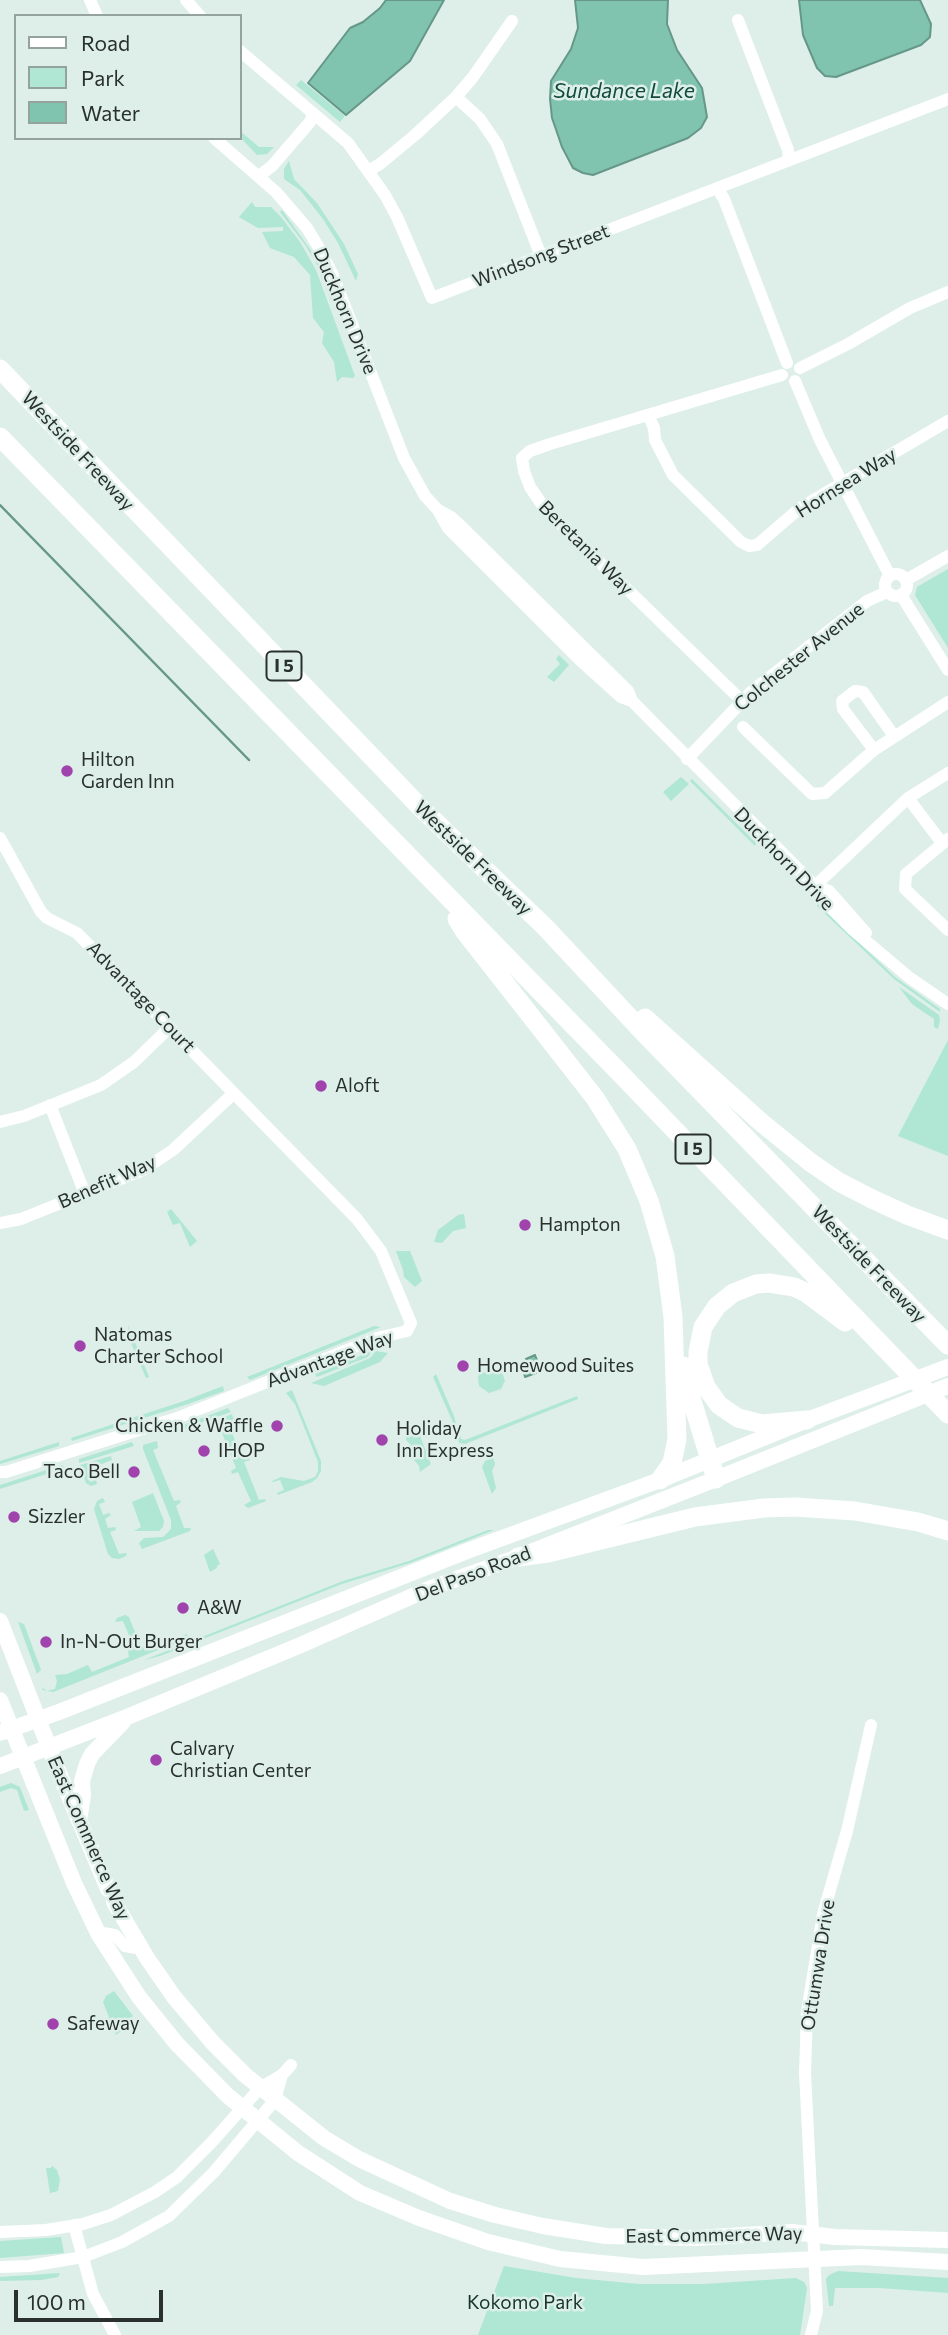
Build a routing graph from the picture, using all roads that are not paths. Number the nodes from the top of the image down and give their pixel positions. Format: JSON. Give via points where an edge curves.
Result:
{"nodes":[{"id":1,"x":186,"y":0,"type":"edge"},
{"id":2,"x":198,"y":14,"type":"edge"},
{"id":3,"x":738,"y":20,"type":"dead end"},
{"id":4,"x":512,"y":21,"type":"dead end"},
{"id":5,"x":242,"y":53,"type":"edge"},
{"id":6,"x":456,"y":97,"type":"junction"},
{"id":7,"x":948,"y":99,"type":"edge"},
{"id":8,"x":313,"y":113,"type":"junction"},
{"id":9,"x":216,"y":140,"type":"edge"},
{"id":10,"x":789,"y":160,"type":"junction"},
{"id":11,"x":368,"y":171,"type":"junction"},
{"id":12,"x":259,"y":176,"type":"junction"},
{"id":13,"x":717,"y":188,"type":"junction"},
{"id":14,"x":541,"y":256,"type":"junction"},
{"id":15,"x":948,"y":292,"type":"edge"},
{"id":16,"x":0,"y":369,"type":"edge"},
{"id":17,"x":790,"y":369,"type":"junction"},
{"id":18,"x":648,"y":415,"type":"junction"},
{"id":19,"x":948,"y":421,"type":"edge"},
{"id":20,"x":0,"y":437,"type":"edge"},
{"id":21,"x":842,"y":483,"type":"junction"},
{"id":22,"x":948,"y":556,"type":"edge"},
{"id":23,"x":890,"y":576,"type":"junction"},
{"id":24,"x":906,"y":580,"type":"junction"},
{"id":25,"x":887,"y":592,"type":"junction"},
{"id":26,"x":901,"y":595,"type":"junction"},
{"id":27,"x":948,"y":670,"type":"edge"},
{"id":28,"x":742,"y":701,"type":"junction"},
{"id":29,"x":948,"y":702,"type":"edge"},
{"id":30,"x":743,"y":727,"type":"dead end"},
{"id":31,"x":894,"y":736,"type":"junction"},
{"id":32,"x":874,"y":750,"type":"junction"},
{"id":33,"x":687,"y":759,"type":"junction"},
{"id":34,"x":948,"y":773,"type":"edge"},
{"id":35,"x":908,"y":798,"type":"junction"},
{"id":36,"x":0,"y":838,"type":"edge"},
{"id":37,"x":945,"y":841,"type":"edge"},
{"id":38,"x":436,"y":885,"type":"junction"},
{"id":39,"x":815,"y":886,"type":"junction"},
{"id":40,"x":546,"y":928,"type":"junction"},
{"id":41,"x":948,"y":930,"type":"edge"},
{"id":42,"x":948,"y":1004,"type":"edge"},
{"id":43,"x":170,"y":1027,"type":"junction"},
{"id":44,"x":234,"y":1093,"type":"junction"},
{"id":45,"x":50,"y":1105,"type":"junction"},
{"id":46,"x":0,"y":1122,"type":"edge"},
{"id":47,"x":86,"y":1194,"type":"junction"},
{"id":48,"x":0,"y":1223,"type":"edge"},
{"id":49,"x":948,"y":1230,"type":"edge"},
{"id":50,"x":916,"y":1312,"type":"junction"},
{"id":51,"x":673,"y":1317,"type":"junction"},
{"id":52,"x":948,"y":1338,"type":"edge"},
{"id":53,"x":948,"y":1345,"type":"edge"},
{"id":54,"x":898,"y":1363,"type":"junction"},
{"id":55,"x":948,"y":1367,"type":"edge"},
{"id":56,"x":948,"y":1386,"type":"edge"},
{"id":57,"x":948,"y":1414,"type":"edge"},
{"id":58,"x":807,"y":1420,"type":"junction"},
{"id":59,"x":713,"y":1470,"type":"junction"},
{"id":60,"x":2,"y":1473,"type":"edge"},
{"id":61,"x":660,"y":1480,"type":"junction"},
{"id":62,"x":948,"y":1531,"type":"edge"},
{"id":63,"x":518,"y":1557,"type":"junction"},
{"id":64,"x":0,"y":1621,"type":"edge"},
{"id":65,"x":0,"y":1700,"type":"edge"},
{"id":66,"x":127,"y":1717,"type":"junction"},
{"id":67,"x":38,"y":1719,"type":"junction"},
{"id":68,"x":871,"y":1725,"type":"dead end"},
{"id":69,"x":6,"y":1731,"type":"edge"},
{"id":70,"x":49,"y":1748,"type":"junction"},
{"id":71,"x":23,"y":1758,"type":"junction"},
{"id":72,"x":0,"y":1766,"type":"edge"},
{"id":73,"x":79,"y":1823,"type":"junction"},
{"id":74,"x":99,"y":1935,"type":"junction"},
{"id":75,"x":142,"y":1949,"type":"junction"},
{"id":76,"x":260,"y":2088,"type":"junction"},
{"id":77,"x":275,"y":2100,"type":"junction"},
{"id":78,"x":242,"y":2108,"type":"junction"},
{"id":79,"x":257,"y":2121,"type":"junction"},
{"id":80,"x":74,"y":2225,"type":"junction"},
{"id":81,"x":0,"y":2232,"type":"edge"},
{"id":82,"x":814,"y":2235,"type":"junction"},
{"id":83,"x":948,"y":2240,"type":"edge"},
{"id":84,"x":83,"y":2257,"type":"junction"},
{"id":85,"x":815,"y":2258,"type":"junction"},
{"id":86,"x":948,"y":2262,"type":"edge"},
{"id":87,"x":0,"y":2267,"type":"edge"},
{"id":88,"x":115,"y":2335,"type":"edge"},
{"id":89,"x":811,"y":2335,"type":"edge"}],
"edges":[{"from":1,"to":2,"type":"street"},
{"from":3,"to":10,"type":"street"},
{"from":4,"to":6,"type":"street"},
{"from":5,"to":8,"type":"street","name":"Windsong Street"},
{"from":6,"to":11,"type":"street"},
{"from":6,"to":14,"type":"street","via":[[480,119],[497,144]]},
{"from":7,"to":10,"type":"street","name":"Windsong Street"},
{"from":8,"to":11,"type":"street","name":"Windsong Street","via":[[348,143]]},
{"from":8,"to":12,"type":"street","via":[[310,122]]},
{"from":9,"to":12,"type":"street","name":"Duckhorn Drive"},
{"from":10,"to":13,"type":"street","name":"Windsong Street"},
{"from":11,"to":14,"type":"street","name":"Windsong Street","via":[[397,216],[432,298]]},
{"from":12,"to":33,"type":"street","name":"Duckhorn Drive","via":[[295,213],[332,273],[404,458],[425,496],[628,691],[632,701]]},
{"from":13,"to":14,"type":"street","name":"Windsong Street"},
{"from":13,"to":17,"type":"street"},
{"from":15,"to":17,"type":"street","name":"Beretania Way"},
{"from":16,"to":40,"type":"highway","name":"Westside Freeway","number":"I 5","via":[[420,807]]},
{"from":17,"to":18,"type":"street","name":"Beretania Way"},
{"from":17,"to":21,"type":"street","via":[[786,380],[795,381]]},
{"from":18,"to":21,"type":"street","name":"Hornsea Way","via":[[673,475],[749,547]]},
{"from":18,"to":28,"type":"street","name":"Beretania Way","via":[[530,451],[522,458],[524,471],[545,509]]},
{"from":19,"to":21,"type":"street","name":"Hornsea Way"},
{"from":20,"to":38,"type":"highway","number":"I 5"},
{"from":21,"to":23,"type":"street"},
{"from":22,"to":24,"type":"street"},
{"from":23,"to":24,"type":"street","via":[[897,574]]},
{"from":23,"to":25,"type":"street"},
{"from":24,"to":26,"type":"street"},
{"from":25,"to":26,"type":"street"},
{"from":25,"to":28,"type":"street","name":"Colchester Avenue","via":[[867,601]]},
{"from":26,"to":27,"type":"street"},
{"from":28,"to":33,"type":"street","name":"Colchester Avenue"},
{"from":29,"to":31,"type":"street"},
{"from":30,"to":32,"type":"street","via":[[812,794],[825,793]]},
{"from":31,"to":32,"type":"street"},
{"from":31,"to":32,"type":"street","via":[[863,692],[855,691],[842,701],[842,709]]},
{"from":33,"to":39,"type":"street","name":"Duckhorn Drive"},
{"from":34,"to":35,"type":"street"},
{"from":35,"to":37,"type":"street"},
{"from":35,"to":39,"type":"street"},
{"from":36,"to":43,"type":"street","name":"Advantage Court","via":[[41,912],[77,933]]},
{"from":37,"to":41,"type":"street","via":[[906,874],[905,889]]},
{"from":38,"to":51,"type":"highway","via":[[465,932],[595,1098],[626,1149],[657,1226]]},
{"from":38,"to":54,"type":"highway","number":"I 5"},
{"from":39,"to":42,"type":"street","name":"Duckhorn Drive","via":[[829,891],[881,953]]},
{"from":40,"to":49,"type":"highway","via":[[810,1162],[872,1199]]},
{"from":40,"to":50,"type":"highway","name":"Westside Freeway","number":"I 5"},
{"from":43,"to":44,"type":"street","name":"Advantage Court"},
{"from":43,"to":45,"type":"street","via":[[101,1086]]},
{"from":44,"to":47,"type":"street","name":"Benefit Way","via":[[173,1150],[143,1170]]},
{"from":44,"to":60,"type":"street","name":"Advantage Way","via":[[366,1230],[381,1251],[411,1318],[407,1331],[377,1338],[177,1418]]},
{"from":45,"to":46,"type":"street"},
{"from":45,"to":47,"type":"street"},
{"from":47,"to":48,"type":"street","name":"Benefit Way"},
{"from":50,"to":52,"type":"highway"},
{"from":50,"to":53,"type":"highway","name":"Westside Freeway","number":"I 5"},
{"from":51,"to":59,"type":"highway"},
{"from":51,"to":61,"type":"highway","via":[[677,1438],[672,1463]]},
{"from":54,"to":57,"type":"highway","number":"I 5"},
{"from":54,"to":58,"type":"highway","via":[[794,1287],[756,1284],[733,1293],[709,1316],[699,1339],[698,1364],[706,1387],[719,1405],[749,1422]]},
{"from":55,"to":58,"type":"main road","name":"Del Paso Road"},
{"from":56,"to":59,"type":"main road","name":"Del Paso Road"},
{"from":58,"to":59,"type":"main road","name":"Del Paso Road"},
{"from":59,"to":61,"type":"main road","name":"Del Paso Road"},
{"from":59,"to":63,"type":"main road","name":"Del Paso Road"},
{"from":61,"to":67,"type":"main road","name":"Del Paso Road"},
{"from":62,"to":63,"type":"highway","via":[[855,1511],[764,1508],[695,1517]]},
{"from":63,"to":66,"type":"main road","name":"Del Paso Road","via":[[431,1588]]},
{"from":64,"to":67,"type":"main road","name":"East Commerce Way"},
{"from":65,"to":69,"type":"main road","name":"East Commerce Way"},
{"from":66,"to":70,"type":"main road","name":"Del Paso Road"},
{"from":66,"to":73,"type":"main road","via":[[87,1764]]},
{"from":67,"to":69,"type":"main road","name":"Del Paso Road"},
{"from":67,"to":70,"type":"main road","name":"East Commerce Way"},
{"from":68,"to":82,"type":"street","name":"Ottumwa Drive","via":[[823,1914],[807,2011],[805,2073]]},
{"from":69,"to":71,"type":"main road","name":"East Commerce Way"},
{"from":70,"to":71,"type":"main road","name":"Del Paso Road"},
{"from":70,"to":73,"type":"main road","name":"East Commerce Way"},
{"from":71,"to":72,"type":"main road","name":"Del Paso Road"},
{"from":71,"to":74,"type":"main road","name":"East Commerce Way"},
{"from":73,"to":75,"type":"main road","name":"East Commerce Way","via":[[111,1896]]},
{"from":74,"to":75,"type":"street","via":[[115,1935],[125,1945]]},
{"from":74,"to":78,"type":"main road","name":"East Commerce Way","via":[[157,2020]]},
{"from":75,"to":76,"type":"main road","name":"East Commerce Way","via":[[194,2021]]},
{"from":76,"to":77,"type":"main road","name":"East Commerce Way"},
{"from":76,"to":77,"type":"street","via":[[286,2070]]},
{"from":76,"to":78,"type":"street"},
{"from":77,"to":79,"type":"street"},
{"from":77,"to":82,"type":"main road","name":"East Commerce Way","via":[[359,2159],[450,2201],[495,2215],[606,2236]]},
{"from":78,"to":79,"type":"main road","name":"East Commerce Way"},
{"from":78,"to":80,"type":"street","via":[[177,2177],[111,2215]]},
{"from":79,"to":84,"type":"street","via":[[169,2216]]},
{"from":79,"to":85,"type":"main road","name":"East Commerce Way","via":[[360,2193],[488,2242],[559,2259],[643,2267]]},
{"from":80,"to":81,"type":"street"},
{"from":80,"to":84,"type":"street"},
{"from":82,"to":83,"type":"main road","name":"East Commerce Way"},
{"from":82,"to":85,"type":"street","name":"Ottumwa Drive"},
{"from":84,"to":87,"type":"street"},
{"from":84,"to":88,"type":"street","via":[[93,2294]]},
{"from":85,"to":86,"type":"main road","name":"East Commerce Way"},
{"from":85,"to":89,"type":"street","name":"Ottumwa Drive","via":[[817,2311]]}]}
